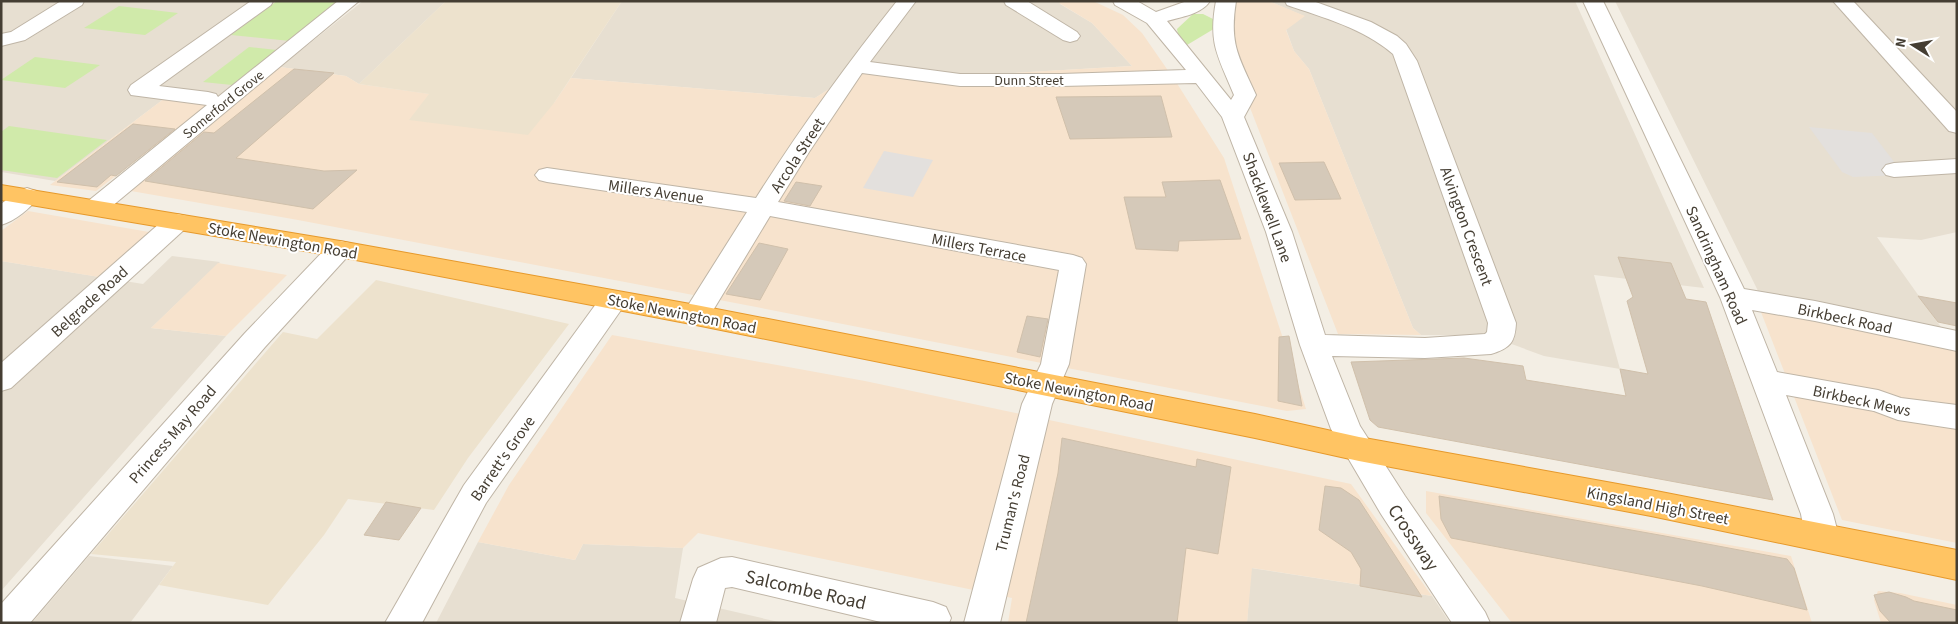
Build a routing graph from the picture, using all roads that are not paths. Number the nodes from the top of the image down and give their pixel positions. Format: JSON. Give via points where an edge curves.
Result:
{"nodes":[{"id":1,"x":76,"y":1,"type":"edge"},
{"id":2,"x":264,"y":1,"type":"edge"},
{"id":3,"x":350,"y":1,"type":"edge"},
{"id":4,"x":907,"y":1,"type":"edge"},
{"id":5,"x":1014,"y":1,"type":"edge"},
{"id":6,"x":1052,"y":1,"type":"edge"},
{"id":7,"x":1122,"y":1,"type":"edge"},
{"id":8,"x":1201,"y":1,"type":"edge"},
{"id":9,"x":1226,"y":1,"type":"edge"},
{"id":10,"x":1294,"y":1,"type":"edge"},
{"id":11,"x":1593,"y":1,"type":"edge"},
{"id":12,"x":1842,"y":1,"type":"edge"},
{"id":13,"x":1033,"y":12,"type":"junction"},
{"id":14,"x":1154,"y":19,"type":"junction"},
{"id":15,"x":1070,"y":36,"type":"dead end"},
{"id":16,"x":1,"y":40,"type":"edge"},
{"id":17,"x":856,"y":66,"type":"junction"},
{"id":18,"x":1202,"y":76,"type":"junction"},
{"id":19,"x":208,"y":99,"type":"dead end"},
{"id":20,"x":1233,"y":117,"type":"junction"},
{"id":21,"x":1957,"y":126,"type":"edge"},
{"id":22,"x":1957,"y":166,"type":"edge"},
{"id":23,"x":1894,"y":170,"type":"dead end"},
{"id":24,"x":547,"y":175,"type":"dead end"},
{"id":25,"x":1,"y":192,"type":"edge"},
{"id":26,"x":28,"y":196,"type":"junction"},
{"id":27,"x":96,"y":207,"type":"junction"},
{"id":28,"x":764,"y":207,"type":"junction"},
{"id":29,"x":1,"y":217,"type":"edge"},
{"id":30,"x":177,"y":222,"type":"junction"},
{"id":31,"x":340,"y":249,"type":"junction"},
{"id":32,"x":1732,"y":293,"type":"junction"},
{"id":33,"x":614,"y":300,"type":"junction"},
{"id":34,"x":696,"y":315,"type":"junction"},
{"id":35,"x":1957,"y":341,"type":"edge"},
{"id":36,"x":1314,"y":345,"type":"junction"},
{"id":37,"x":1,"y":380,"type":"edge"},
{"id":38,"x":1766,"y":381,"type":"junction"},
{"id":39,"x":1046,"y":384,"type":"junction"},
{"id":40,"x":1957,"y":416,"type":"edge"},
{"id":41,"x":1359,"y":448,"type":"junction"},
{"id":42,"x":1822,"y":537,"type":"junction"},
{"id":43,"x":1957,"y":565,"type":"edge"},
{"id":44,"x":933,"y":618,"type":"dead end"},
{"id":45,"x":7,"y":623,"type":"edge"},
{"id":46,"x":403,"y":623,"type":"edge"},
{"id":47,"x":698,"y":623,"type":"edge"},
{"id":48,"x":982,"y":623,"type":"edge"},
{"id":49,"x":1472,"y":623,"type":"edge"}],
"edges":[{"from":1,"to":16,"type":"street","via":[[18,36]]},
{"from":2,"to":19,"type":"street","name":"Somerford Grove","via":[[139,90]]},
{"from":3,"to":27,"type":"street","name":"Somerford Grove"},
{"from":4,"to":17,"type":"street","name":"Arcola Street"},
{"from":5,"to":13,"type":"street"},
{"from":6,"to":13,"type":"street"},
{"from":7,"to":14,"type":"street","name":"Shacklewell Lane"},
{"from":8,"to":14,"type":"street"},
{"from":9,"to":20,"type":"street","via":[[1222,24],[1224,47],[1245,95]]},
{"from":10,"to":36,"type":"street","name":"Alvington Crescent","via":[[1370,29],[1400,48],[1502,323],[1501,337],[1491,344],[1424,348]]},
{"from":11,"to":32,"type":"street","name":"Sandringham Road"},
{"from":12,"to":21,"type":"street"},
{"from":13,"to":15,"type":"street"},
{"from":14,"to":18,"type":"street","name":"Shacklewell Lane"},
{"from":17,"to":18,"type":"street","name":"Dunn Street","via":[[960,80]]},
{"from":17,"to":28,"type":"street","name":"Arcola Street"},
{"from":18,"to":20,"type":"street","name":"Shacklewell Lane"},
{"from":20,"to":36,"type":"street","name":"Shacklewell Lane","via":[[1279,232]]},
{"from":22,"to":23,"type":"street"},
{"from":24,"to":28,"type":"street","name":"Millers Avenue"},
{"from":25,"to":26,"type":"highway","name":"Stoke Newington Road"},
{"from":26,"to":27,"type":"highway","name":"Stoke Newington Road"},
{"from":26,"to":29,"type":"street"},
{"from":27,"to":30,"type":"highway","name":"Stoke Newington Road"},
{"from":28,"to":34,"type":"street","name":"Arcola Street"},
{"from":28,"to":39,"type":"street","name":"Millers Terrace","via":[[1073,264],[1055,364]]},
{"from":30,"to":31,"type":"highway","name":"Stoke Newington Road"},
{"from":30,"to":37,"type":"street","name":"Belgrade Road"},
{"from":31,"to":33,"type":"highway","name":"Stoke Newington Road"},
{"from":31,"to":45,"type":"street","name":"Princess May Road","via":[[255,340]]},
{"from":32,"to":35,"type":"street","name":"Birkbeck Road"},
{"from":32,"to":38,"type":"street","name":"Sandringham Road"},
{"from":33,"to":34,"type":"highway","name":"Stoke Newington Road"},
{"from":33,"to":46,"type":"street","name":"Barrett's Grove","via":[[476,494]]},
{"from":34,"to":39,"type":"highway","name":"Stoke Newington Road"},
{"from":36,"to":41,"type":"street","name":"Shacklewell Lane","via":[[1346,429]]},
{"from":38,"to":40,"type":"street","name":"Birkbeck Mews","via":[[1878,401],[1898,408]]},
{"from":38,"to":42,"type":"street","name":"Sandringham Road","via":[[1817,514]]},
{"from":39,"to":41,"type":"highway","name":"Stoke Newington Road"},
{"from":39,"to":48,"type":"street","name":"Truman's Road","via":[[1036,404]]},
{"from":41,"to":42,"type":"highway","name":"Kingsland High Street"},
{"from":41,"to":49,"type":"street","name":"Crossway"},
{"from":42,"to":43,"type":"highway","name":"Kingsland High Street"},
{"from":44,"to":47,"type":"street","name":"Salcombe Road","via":[[732,572],[710,579]]}]}
